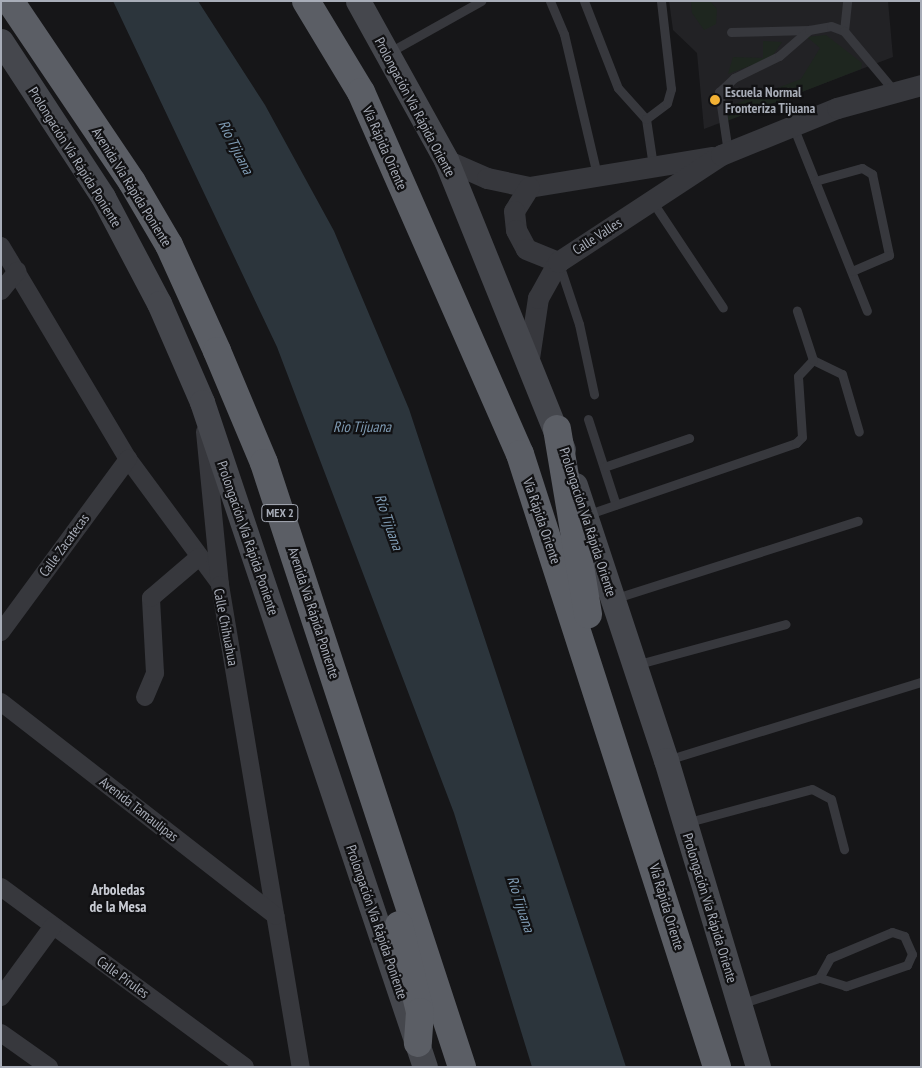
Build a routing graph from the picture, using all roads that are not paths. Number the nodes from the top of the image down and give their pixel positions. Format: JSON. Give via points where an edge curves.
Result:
{"nodes":[{"id":1,"x":10,"y":1,"type":"edge"},
{"id":2,"x":306,"y":1,"type":"edge"},
{"id":3,"x":358,"y":1,"type":"edge"},
{"id":4,"x":481,"y":1,"type":"edge"},
{"id":5,"x":550,"y":1,"type":"edge"},
{"id":6,"x":584,"y":1,"type":"edge"},
{"id":7,"x":661,"y":1,"type":"edge"},
{"id":8,"x":847,"y":1,"type":"edge"},
{"id":9,"x":809,"y":30,"type":"junction"},
{"id":10,"x":731,"y":32,"type":"dead end"},
{"id":11,"x":844,"y":32,"type":"junction"},
{"id":12,"x":1,"y":41,"type":"edge"},
{"id":13,"x":387,"y":54,"type":"junction"},
{"id":14,"x":921,"y":85,"type":"edge"},
{"id":15,"x":895,"y":92,"type":"junction"},
{"id":16,"x":646,"y":120,"type":"junction"},
{"id":17,"x":793,"y":125,"type":"junction"},
{"id":18,"x":724,"y":154,"type":"junction"},
{"id":19,"x":446,"y":160,"type":"junction"},
{"id":20,"x":653,"y":167,"type":"junction"},
{"id":21,"x":598,"y":176,"type":"junction"},
{"id":22,"x":815,"y":181,"type":"junction"},
{"id":23,"x":529,"y":187,"type":"junction"},
{"id":24,"x":652,"y":200,"type":"junction"},
{"id":25,"x":1,"y":246,"type":"edge"},
{"id":26,"x":558,"y":262,"type":"junction"},
{"id":27,"x":17,"y":271,"type":"junction"},
{"id":28,"x":852,"y":271,"type":"junction"},
{"id":29,"x":1,"y":291,"type":"edge"},
{"id":30,"x":723,"y":308,"type":"dead end"},
{"id":31,"x":797,"y":311,"type":"dead end"},
{"id":32,"x":867,"y":311,"type":"dead end"},
{"id":33,"x":529,"y":358,"type":"junction"},
{"id":34,"x":812,"y":360,"type":"junction"},
{"id":35,"x":594,"y":394,"type":"dead end"},
{"id":36,"x":202,"y":402,"type":"junction"},
{"id":37,"x":588,"y":419,"type":"dead end"},
{"id":38,"x":557,"y":429,"type":"junction"},
{"id":39,"x":858,"y":432,"type":"dead end"},
{"id":40,"x":688,"y":438,"type":"dead end"},
{"id":41,"x":128,"y":458,"type":"junction"},
{"id":42,"x":604,"y":467,"type":"junction"},
{"id":43,"x":616,"y":505,"type":"junction"},
{"id":44,"x":585,"y":516,"type":"junction"},
{"id":45,"x":858,"y":521,"type":"dead end"},
{"id":46,"x":200,"y":557,"type":"junction"},
{"id":47,"x":220,"y":585,"type":"junction"},
{"id":48,"x":613,"y":599,"type":"junction"},
{"id":49,"x":786,"y":624,"type":"dead end"},
{"id":50,"x":1,"y":632,"type":"edge"},
{"id":51,"x":635,"y":665,"type":"junction"},
{"id":52,"x":921,"y":682,"type":"edge"},
{"id":53,"x":145,"y":697,"type":"dead end"},
{"id":54,"x":601,"y":697,"type":"junction"},
{"id":55,"x":1,"y":702,"type":"edge"},
{"id":56,"x":666,"y":760,"type":"junction"},
{"id":57,"x":375,"y":797,"type":"junction"},
{"id":58,"x":685,"y":823,"type":"junction"},
{"id":59,"x":844,"y":849,"type":"dead end"},
{"id":60,"x":1,"y":887,"type":"edge"},
{"id":61,"x":276,"y":916,"type":"junction"},
{"id":62,"x":53,"y":926,"type":"junction"},
{"id":63,"x":819,"y":978,"type":"junction"},
{"id":64,"x":1,"y":997,"type":"edge"},
{"id":65,"x":739,"y":1004,"type":"junction"},
{"id":66,"x":1,"y":1033,"type":"edge"},
{"id":67,"x":421,"y":1055,"type":"edge"},
{"id":68,"x":50,"y":1067,"type":"edge"},
{"id":69,"x":245,"y":1067,"type":"edge"},
{"id":70,"x":301,"y":1067,"type":"edge"},
{"id":71,"x":462,"y":1067,"type":"edge"},
{"id":72,"x":717,"y":1067,"type":"edge"},
{"id":73,"x":758,"y":1067,"type":"edge"}],
"edges":[{"from":1,"to":57,"type":"highway","name":"Avenida Vía Rápida Poniente","number":"MEX 2","via":[[137,190],[169,245],[218,350],[264,464]]},
{"from":2,"to":54,"type":"highway","name":"Vía Rápida Oriente","via":[[361,92],[520,454]]},
{"from":3,"to":13,"type":"main road","name":"Prolongación Vía Rápida Oriente"},
{"from":4,"to":13,"type":"lane"},
{"from":5,"to":21,"type":"lane","via":[[564,34]]},
{"from":6,"to":16,"type":"lane","via":[[618,88]]},
{"from":7,"to":16,"type":"lane","via":[[671,89],[667,104]]},
{"from":8,"to":11,"type":"lane"},
{"from":9,"to":10,"type":"lane"},
{"from":9,"to":11,"type":"lane","via":[[831,26]]},
{"from":9,"to":18,"type":"lane","via":[[779,56],[734,78],[719,92]]},
{"from":11,"to":15,"type":"lane"},
{"from":12,"to":36,"type":"main road","name":"Prolongación Vía Rápida Poniente","via":[[103,197],[159,303]]},
{"from":13,"to":19,"type":"main road","name":"Prolongación Vía Rápida Oriente"},
{"from":14,"to":15,"type":"street","name":"Calle Valles"},
{"from":15,"to":17,"type":"street","name":"Calle Valles"},
{"from":16,"to":20,"type":"lane"},
{"from":17,"to":18,"type":"street","name":"Calle Valles"},
{"from":17,"to":22,"type":"lane"},
{"from":18,"to":20,"type":"street","name":"Calle Valles"},
{"from":18,"to":24,"type":"street","name":"Calle Valles"},
{"from":19,"to":23,"type":"street","name":"Calle Valles","via":[[487,178]]},
{"from":19,"to":33,"type":"main road","name":"Prolongación Vía Rápida Oriente"},
{"from":20,"to":21,"type":"street","name":"Calle Valles"},
{"from":21,"to":23,"type":"street","name":"Calle Valles"},
{"from":22,"to":28,"type":"lane"},
{"from":22,"to":28,"type":"lane","via":[[862,168],[872,174],[889,255]]},
{"from":23,"to":26,"type":"street","via":[[514,212],[516,230],[526,249]]},
{"from":24,"to":26,"type":"street","name":"Calle Valles"},
{"from":24,"to":30,"type":"lane"},
{"from":25,"to":27,"type":"street","name":"Calle Chihuahua"},
{"from":26,"to":33,"type":"street","name":"Calle Valles","via":[[538,298]]},
{"from":26,"to":35,"type":"lane","via":[[580,324]]},
{"from":27,"to":29,"type":"street"},
{"from":27,"to":41,"type":"street","name":"Calle Chihuahua"},
{"from":28,"to":32,"type":"lane"},
{"from":31,"to":34,"type":"lane"},
{"from":33,"to":38,"type":"main road","name":"Prolongación Vía Rápida Oriente"},
{"from":34,"to":39,"type":"lane","via":[[842,374]]},
{"from":34,"to":43,"type":"lane","via":[[798,376],[802,437],[796,443]]},
{"from":36,"to":47,"type":"street"},
{"from":36,"to":67,"type":"main road","name":"Prolongación Vía Rápida Poniente"},
{"from":37,"to":42,"type":"lane"},
{"from":38,"to":44,"type":"main road","name":"Prolongación Vía Rápida Oriente"},
{"from":38,"to":54,"type":"highway"},
{"from":40,"to":42,"type":"lane"},
{"from":41,"to":46,"type":"street","name":"Calle Chihuahua"},
{"from":41,"to":50,"type":"street","name":"Calle Zacatecas"},
{"from":42,"to":43,"type":"lane"},
{"from":43,"to":44,"type":"lane"},
{"from":44,"to":48,"type":"main road","name":"Prolongación Vía Rápida Oriente"},
{"from":45,"to":48,"type":"lane"},
{"from":46,"to":47,"type":"street","name":"Calle Chihuahua"},
{"from":46,"to":53,"type":"street","via":[[151,598],[155,673]]},
{"from":47,"to":61,"type":"street","name":"Calle Chihuahua"},
{"from":48,"to":51,"type":"main road","name":"Prolongación Vía Rápida Oriente"},
{"from":49,"to":51,"type":"lane"},
{"from":51,"to":56,"type":"main road","name":"Prolongación Vía Rápida Oriente"},
{"from":52,"to":56,"type":"lane"},
{"from":54,"to":72,"type":"highway","name":"Vía Rápida Oriente"},
{"from":55,"to":61,"type":"street","name":"Avenida Tamaulipas"},
{"from":56,"to":58,"type":"main road","name":"Prolongación Vía Rápida Oriente"},
{"from":57,"to":67,"type":"highway","via":[[372,818],[420,1012]]},
{"from":57,"to":71,"type":"highway","name":"Avenida Vía Rápida Poniente","number":"MEX 2"},
{"from":58,"to":59,"type":"lane","via":[[812,789],[830,799]]},
{"from":58,"to":65,"type":"main road","name":"Prolongación Vía Rápida Oriente"},
{"from":60,"to":62,"type":"street","name":"Calle Pirules"},
{"from":61,"to":70,"type":"street","name":"Calle Chihuahua"},
{"from":62,"to":64,"type":"street"},
{"from":62,"to":69,"type":"street","name":"Calle Pirules"},
{"from":63,"to":63,"type":"lane","via":[[830,958],[892,932],[904,936],[912,954],[907,965],[846,986]]},
{"from":63,"to":65,"type":"lane"},
{"from":65,"to":73,"type":"main road","name":"Prolongación Vía Rápida Oriente"},
{"from":66,"to":68,"type":"street"}]}
